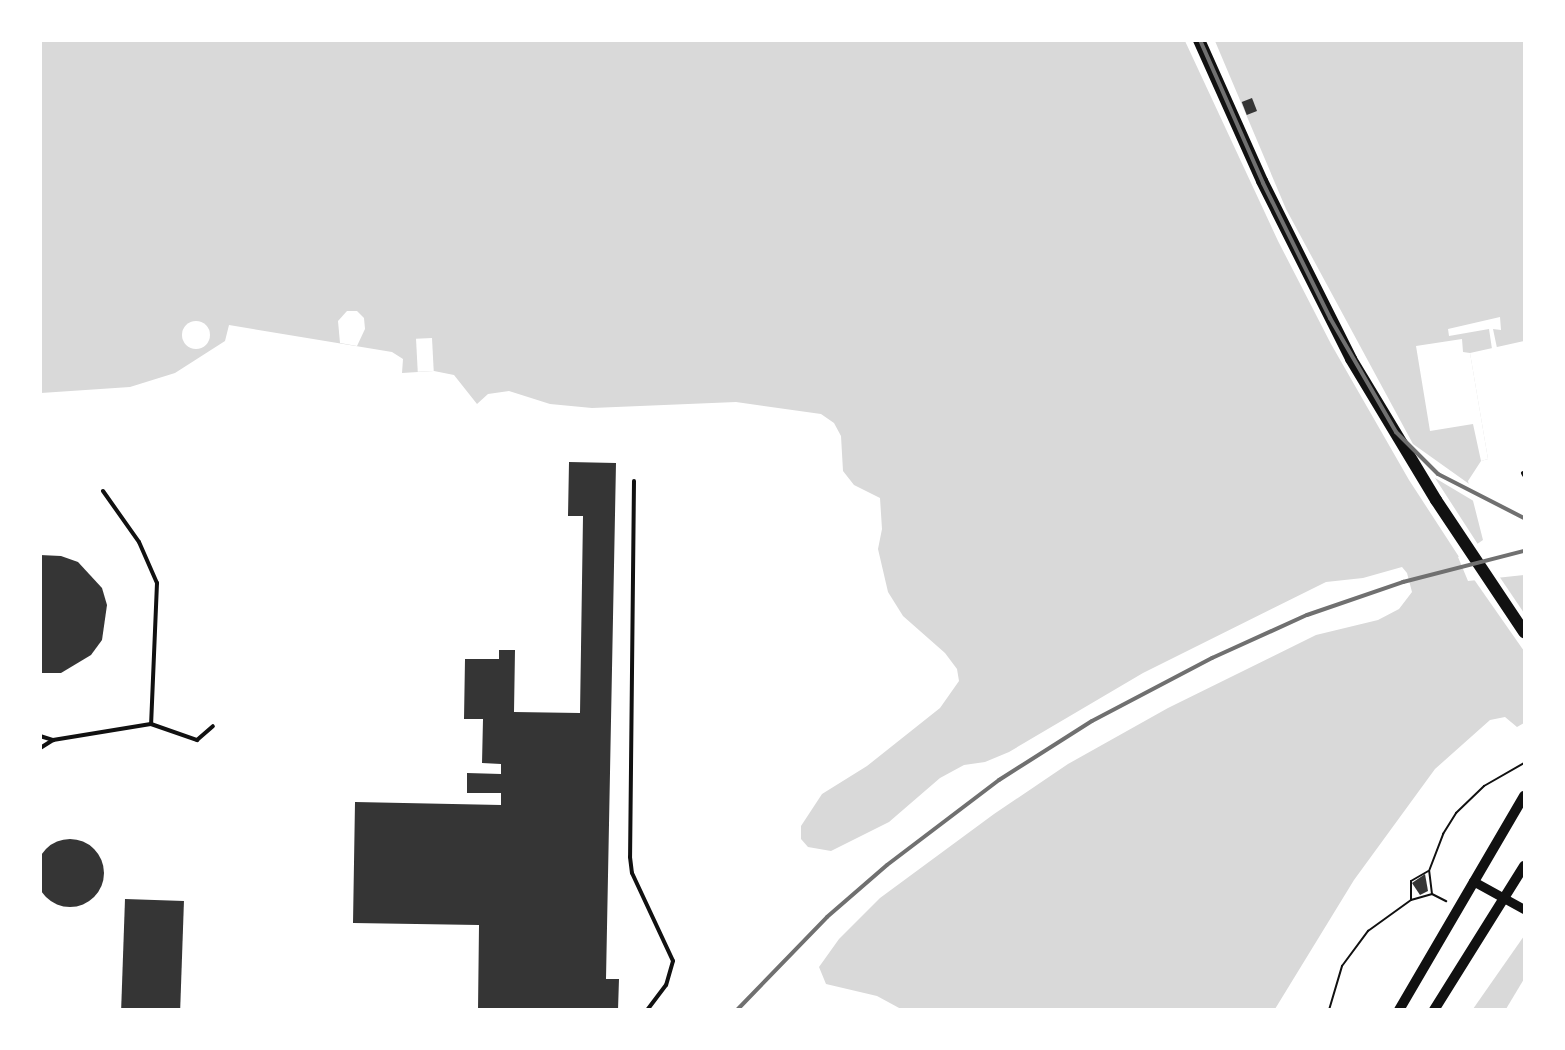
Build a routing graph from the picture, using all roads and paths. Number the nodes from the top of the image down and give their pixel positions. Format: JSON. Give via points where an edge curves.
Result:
{"nodes":[{"id":1,"x":1199,"y":40,"type":"edge"},
{"id":2,"x":634,"y":481,"type":"dead end"},
{"id":3,"x":103,"y":491,"type":"dead end"},
{"id":4,"x":1524,"y":632,"type":"edge"},
{"id":5,"x":151,"y":724,"type":"junction"},
{"id":6,"x":213,"y":726,"type":"dead end"},
{"id":7,"x":40,"y":736,"type":"edge"},
{"id":8,"x":53,"y":740,"type":"junction"},
{"id":9,"x":40,"y":748,"type":"edge"},
{"id":10,"x":1524,"y":763,"type":"edge"},
{"id":11,"x":1524,"y":796,"type":"edge"},
{"id":12,"x":1524,"y":866,"type":"edge"},
{"id":13,"x":1429,"y":871,"type":"junction"},
{"id":14,"x":1473,"y":881,"type":"junction"},
{"id":15,"x":1432,"y":894,"type":"junction"},
{"id":16,"x":1504,"y":898,"type":"junction"},
{"id":17,"x":1411,"y":900,"type":"junction"},
{"id":18,"x":1446,"y":901,"type":"dead end"},
{"id":19,"x":1524,"y":909,"type":"edge"},
{"id":20,"x":647,"y":1010,"type":"edge"},
{"id":21,"x":1329,"y":1010,"type":"edge"},
{"id":22,"x":1399,"y":1010,"type":"edge"},
{"id":23,"x":1434,"y":1010,"type":"edge"}],
"edges":[{"from":1,"to":4,"type":"main road","via":[[1262,182],[1351,359],[1436,500]]},
{"from":2,"to":20,"type":"lane","via":[[630,857],[635,880],[673,961],[666,985]]},
{"from":3,"to":5,"type":"lane","via":[[139,542],[157,583]]},
{"from":5,"to":6,"type":"lane","via":[[197,740]]},
{"from":5,"to":8,"type":"lane"},
{"from":7,"to":8,"type":"lane"},
{"from":8,"to":9,"type":"lane"},
{"from":10,"to":13,"type":"path","via":[[1484,786],[1464,803],[1443,834]]},
{"from":11,"to":14,"type":"main road"},
{"from":12,"to":16,"type":"main road"},
{"from":13,"to":15,"type":"path"},
{"from":13,"to":17,"type":"path","via":[[1411,880]]},
{"from":14,"to":16,"type":"street"},
{"from":14,"to":22,"type":"main road"},
{"from":15,"to":17,"type":"path"},
{"from":15,"to":18,"type":"path"},
{"from":16,"to":19,"type":"street"},
{"from":16,"to":23,"type":"main road"},
{"from":17,"to":21,"type":"path","via":[[1368,932],[1350,954],[1336,979]]}]}
